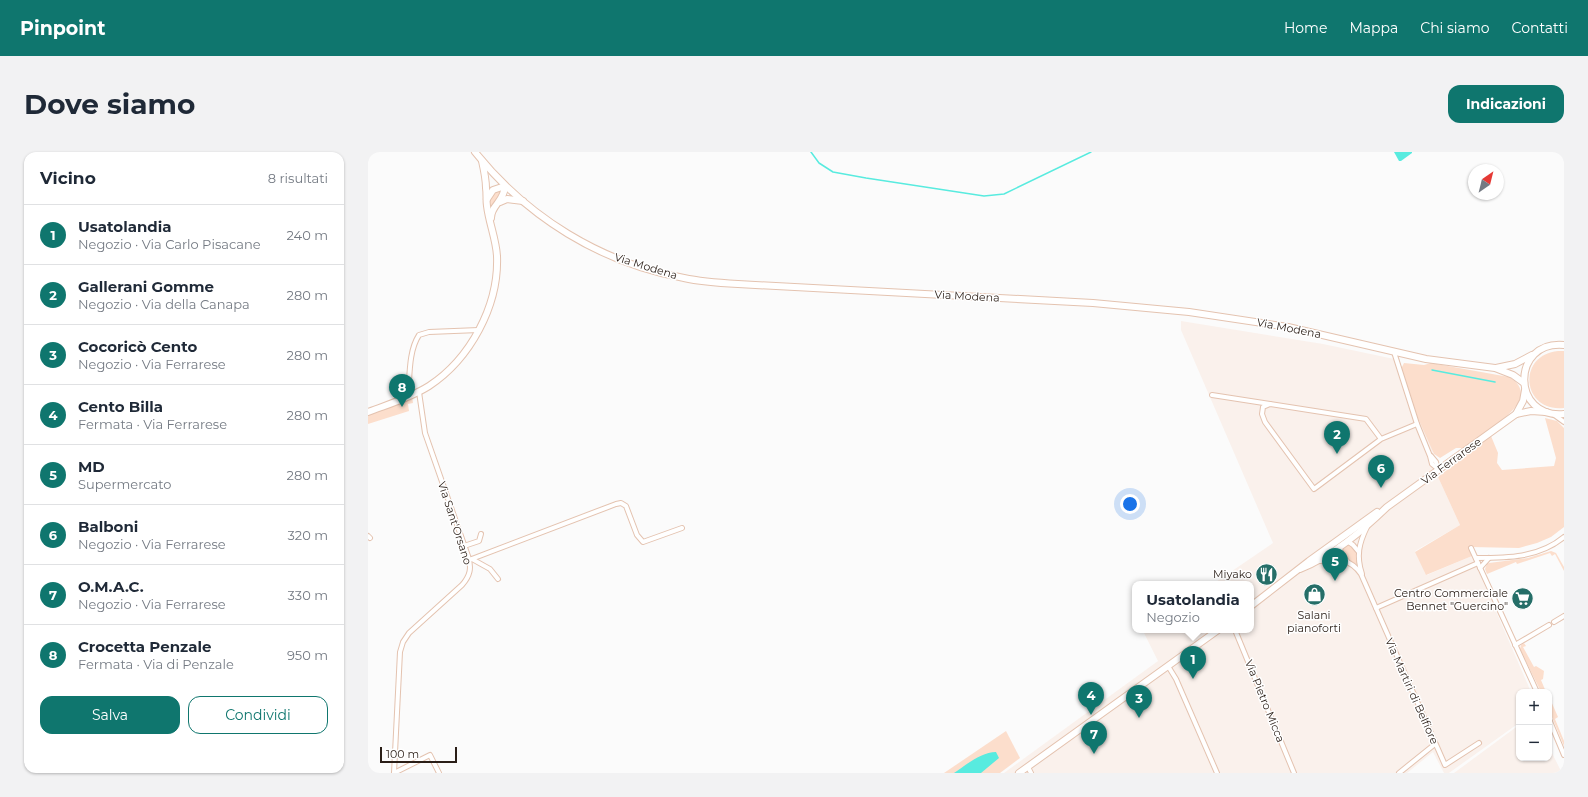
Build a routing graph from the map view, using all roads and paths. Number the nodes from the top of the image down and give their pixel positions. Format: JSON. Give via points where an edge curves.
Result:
{"nodes":[{"id":1,"x":475,"y":152,"type":"edge"},
{"id":2,"x":482,"y":161,"type":"junction"},
{"id":3,"x":505,"y":186,"type":"junction"},
{"id":4,"x":486,"y":200,"type":"junction"},
{"id":5,"x":523,"y":201,"type":"junction"},
{"id":6,"x":498,"y":203,"type":"junction"},
{"id":7,"x":491,"y":222,"type":"junction"},
{"id":8,"x":479,"y":330,"type":"junction"},
{"id":9,"x":1564,"y":346,"type":"edge"},
{"id":10,"x":1394,"y":352,"type":"junction"},
{"id":11,"x":1535,"y":354,"type":"junction"},
{"id":12,"x":1495,"y":368,"type":"junction"},
{"id":13,"x":1524,"y":383,"type":"junction"},
{"id":14,"x":1525,"y":390,"type":"junction"},
{"id":15,"x":419,"y":392,"type":"junction"},
{"id":16,"x":1212,"y":395,"type":"dead end"},
{"id":17,"x":408,"y":396,"type":"junction"},
{"id":18,"x":1270,"y":404,"type":"junction"},
{"id":19,"x":368,"y":412,"type":"edge"},
{"id":20,"x":1550,"y":413,"type":"junction"},
{"id":21,"x":1516,"y":414,"type":"junction"},
{"id":22,"x":1564,"y":414,"type":"edge"},
{"id":23,"x":1564,"y":422,"type":"edge"},
{"id":24,"x":1417,"y":424,"type":"junction"},
{"id":25,"x":1381,"y":439,"type":"junction"},
{"id":26,"x":1438,"y":469,"type":"junction"},
{"id":27,"x":1387,"y":507,"type":"junction"},
{"id":28,"x":1368,"y":525,"type":"junction"},
{"id":29,"x":682,"y":528,"type":"dead end"},
{"id":30,"x":481,"y":534,"type":"dead end"},
{"id":31,"x":1564,"y":537,"type":"edge"},
{"id":32,"x":1340,"y":539,"type":"junction"},
{"id":33,"x":1347,"y":541,"type":"junction"},
{"id":34,"x":464,"y":546,"type":"junction"},
{"id":35,"x":1340,"y":546,"type":"junction"},
{"id":36,"x":1471,"y":548,"type":"dead end"},
{"id":37,"x":1358,"y":551,"type":"junction"},
{"id":38,"x":1476,"y":558,"type":"junction"},
{"id":39,"x":1489,"y":558,"type":"junction"},
{"id":40,"x":470,"y":559,"type":"junction"},
{"id":41,"x":1316,"y":562,"type":"junction"},
{"id":42,"x":1348,"y":563,"type":"junction"},
{"id":43,"x":1479,"y":565,"type":"junction"},
{"id":44,"x":1300,"y":569,"type":"junction"},
{"id":45,"x":498,"y":579,"type":"dead end"},
{"id":46,"x":1363,"y":580,"type":"junction"},
{"id":47,"x":1254,"y":604,"type":"edge"},
{"id":48,"x":1376,"y":608,"type":"junction"},
{"id":49,"x":1564,"y":616,"type":"edge"},
{"id":50,"x":1554,"y":622,"type":"dead end"},
{"id":51,"x":1549,"y":625,"type":"dead end"},
{"id":52,"x":1214,"y":633,"type":"edge"},
{"id":53,"x":1236,"y":633,"type":"edge"},
{"id":54,"x":1515,"y":644,"type":"junction"},
{"id":55,"x":1168,"y":666,"type":"junction"},
{"id":56,"x":1536,"y":689,"type":"edge"},
{"id":57,"x":1551,"y":725,"type":"edge"},
{"id":58,"x":1479,"y":743,"type":"dead end"},
{"id":59,"x":1436,"y":744,"type":"junction"},
{"id":60,"x":1564,"y":755,"type":"edge"},
{"id":61,"x":1029,"y":770,"type":"edge"},
{"id":62,"x":395,"y":772,"type":"edge"},
{"id":63,"x":439,"y":773,"type":"edge"},
{"id":64,"x":1019,"y":773,"type":"edge"},
{"id":65,"x":1217,"y":773,"type":"edge"},
{"id":66,"x":1294,"y":773,"type":"edge"},
{"id":67,"x":1399,"y":773,"type":"edge"}],
"edges":[{"from":1,"to":2,"type":"main road","name":"Via Modena"},
{"from":2,"to":3,"type":"main road","name":"Via Modena"},
{"from":2,"to":4,"type":"main road"},
{"from":3,"to":4,"type":"main road","via":[[493,190]]},
{"from":3,"to":5,"type":"main road","name":"Via Modena"},
{"from":3,"to":6,"type":"main road","via":[[504,194]]},
{"from":4,"to":7,"type":"main road"},
{"from":5,"to":6,"type":"main road","via":[[508,198]]},
{"from":5,"to":10,"type":"main road","name":"Via Modena","via":[[562,230],[600,251],[635,265],[684,278],[746,285],[1153,308],[1288,327]]},
{"from":6,"to":7,"type":"main road","via":[[491,212]]},
{"from":7,"to":8,"type":"main road","via":[[496,248],[496,270],[490,302]]},
{"from":8,"to":15,"type":"main road","via":[[452,367]]},
{"from":8,"to":17,"type":"street","via":[[429,332],[419,335],[412,357]]},
{"from":9,"to":11,"type":"main road","name":"Via Modena","via":[[1546,347]]},
{"from":10,"to":12,"type":"main road","name":"Via Modena","via":[[1448,363]]},
{"from":10,"to":24,"type":"street"},
{"from":11,"to":12,"type":"main road","name":"Via Modena","via":[[1515,364]]},
{"from":11,"to":13,"type":"main road","via":[[1526,366]]},
{"from":12,"to":13,"type":"main road","name":"Via Modena"},
{"from":13,"to":14,"type":"main road"},
{"from":14,"to":20,"type":"main road","via":[[1533,404]]},
{"from":14,"to":21,"type":"main road"},
{"from":15,"to":17,"type":"main road"},
{"from":15,"to":34,"type":"street","name":"Via Sant'Orsano","via":[[425,433]]},
{"from":16,"to":18,"type":"street"},
{"from":17,"to":19,"type":"main road"},
{"from":18,"to":25,"type":"street","via":[[1366,419]]},
{"from":18,"to":25,"type":"street","via":[[1263,407],[1265,422],[1314,490]]},
{"from":20,"to":21,"type":"main road","name":"Via Ferrarese","via":[[1531,411]]},
{"from":20,"to":22,"type":"main road"},
{"from":20,"to":23,"type":"street"},
{"from":21,"to":26,"type":"main road","name":"Via Ferrarese"},
{"from":24,"to":25,"type":"street"},
{"from":24,"to":26,"type":"street","via":[[1432,464]]},
{"from":26,"to":27,"type":"main road","name":"Via Ferrarese"},
{"from":27,"to":28,"type":"main road","name":"Via Ferrarese"},
{"from":27,"to":32,"type":"main road","name":"Via Ferrarese"},
{"from":28,"to":33,"type":"main road","name":"Via Ferrarese"},
{"from":28,"to":37,"type":"street","name":"Via Martiri di Belfiore"},
{"from":29,"to":40,"type":"street","via":[[643,542],[636,535],[626,506],[621,503]]},
{"from":30,"to":34,"type":"street","via":[[479,541]]},
{"from":31,"to":39,"type":"street","via":[[1532,554]]},
{"from":32,"to":33,"type":"street"},
{"from":32,"to":35,"type":"street","name":"Via Martiri di Belfiore"},
{"from":32,"to":44,"type":"main road","name":"Via Ferrarese"},
{"from":33,"to":35,"type":"main road","name":"Via Ferrarese"},
{"from":33,"to":37,"type":"street"},
{"from":34,"to":40,"type":"street","name":"Via Sant'Orsano"},
{"from":35,"to":41,"type":"main road","name":"Via Ferrarese"},
{"from":35,"to":42,"type":"street","name":"Via Martiri di Belfiore","via":[[1341,555]]},
{"from":36,"to":38,"type":"street"},
{"from":37,"to":46,"type":"street","name":"Via Martiri di Belfiore"},
{"from":38,"to":39,"type":"street"},
{"from":38,"to":43,"type":"street"},
{"from":39,"to":43,"type":"street"},
{"from":40,"to":45,"type":"street","via":[[490,569]]},
{"from":40,"to":62,"type":"street","name":"Via Sant'Orsano","via":[[469,574],[463,584],[409,633],[401,646]]},
{"from":41,"to":42,"type":"street","via":[[1335,559]]},
{"from":41,"to":44,"type":"main road","name":"Via Ferrarese"},
{"from":42,"to":46,"type":"street","name":"Via Martiri di Belfiore","via":[[1356,568]]},
{"from":43,"to":48,"type":"street"},
{"from":43,"to":54,"type":"street"},
{"from":44,"to":47,"type":"main road","name":"Via Ferrarese"},
{"from":46,"to":48,"type":"street","name":"Via Martiri di Belfiore"},
{"from":48,"to":59,"type":"street","name":"Via Martiri di Belfiore"},
{"from":49,"to":50,"type":"street"},
{"from":51,"to":54,"type":"street"},
{"from":52,"to":55,"type":"main road"},
{"from":53,"to":66,"type":"street","name":"Via Pietro Micca"},
{"from":54,"to":56,"type":"street"},
{"from":55,"to":61,"type":"main road"},
{"from":55,"to":65,"type":"street"},
{"from":57,"to":60,"type":"street"},
{"from":58,"to":59,"type":"street","name":"Via Martiri di Belfiore","via":[[1445,764]]},
{"from":59,"to":67,"type":"street"},
{"from":61,"to":64,"type":"main road"},
{"from":62,"to":63,"type":"street","via":[[430,755]]}]}
